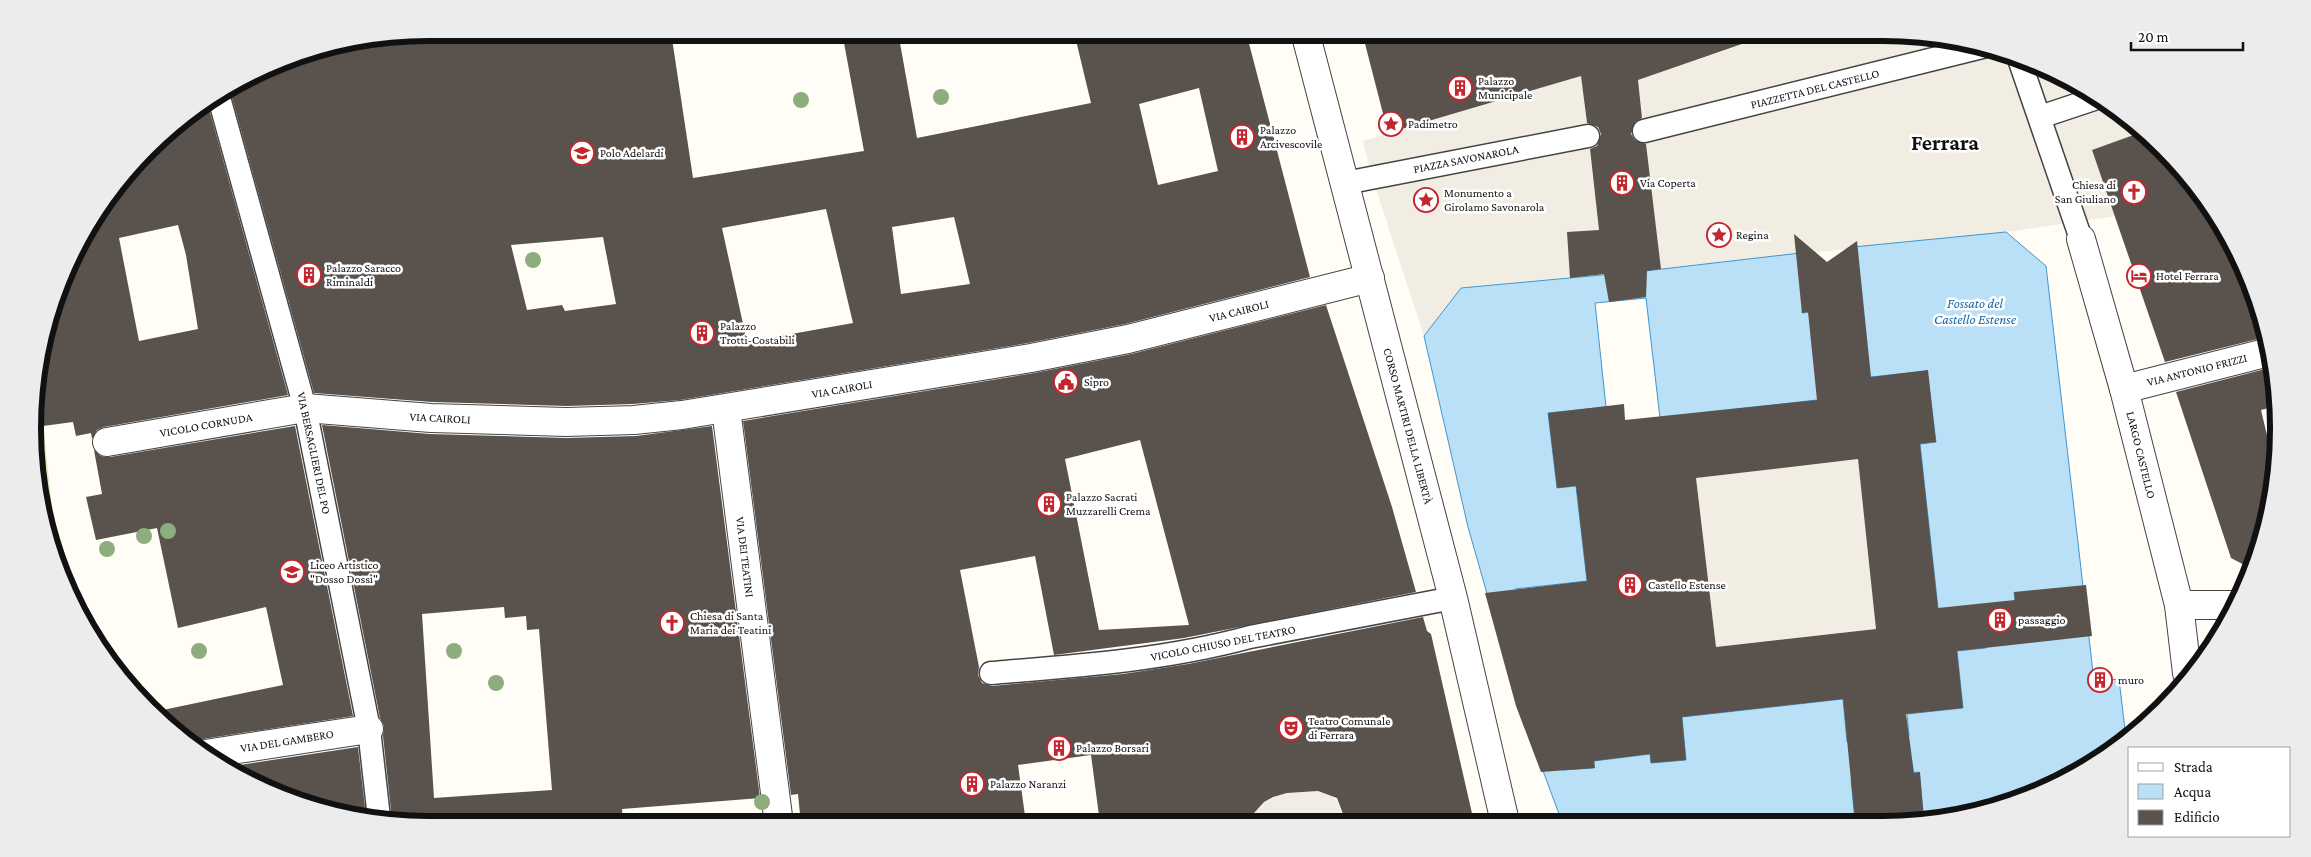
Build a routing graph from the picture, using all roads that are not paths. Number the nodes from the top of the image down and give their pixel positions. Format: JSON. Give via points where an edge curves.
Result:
{"nodes":[{"id":1,"x":1306,"y":41,"type":"edge"},
{"id":2,"x":1967,"y":51,"type":"edge"},
{"id":3,"x":2023,"y":68,"type":"edge"},
{"id":4,"x":2088,"y":101,"type":"edge"},
{"id":5,"x":220,"y":102,"type":"edge"},
{"id":6,"x":2040,"y":117,"type":"junction"},
{"id":7,"x":1644,"y":131,"type":"dead end"},
{"id":8,"x":1588,"y":136,"type":"dead end"},
{"id":9,"x":1345,"y":183,"type":"junction"},
{"id":10,"x":2081,"y":239,"type":"joint"},
{"id":11,"x":1370,"y":278,"type":"junction"},
{"id":12,"x":2262,"y":354,"type":"edge"},
{"id":13,"x":2124,"y":389,"type":"junction"},
{"id":14,"x":305,"y":408,"type":"junction"},
{"id":15,"x":726,"y":409,"type":"junction"},
{"id":16,"x":107,"y":442,"type":"dead end"},
{"id":17,"x":1453,"y":598,"type":"junction"},
{"id":18,"x":2179,"y":605,"type":"junction"},
{"id":19,"x":2227,"y":605,"type":"edge"},
{"id":20,"x":2186,"y":668,"type":"edge"},
{"id":21,"x":991,"y":672,"type":"dead end"},
{"id":22,"x":369,"y":729,"type":"junction"},
{"id":23,"x":217,"y":752,"type":"edge"},
{"id":24,"x":378,"y":812,"type":"edge"},
{"id":25,"x":778,"y":816,"type":"edge"},
{"id":26,"x":1504,"y":816,"type":"edge"}],
"edges":[{"from":1,"to":9,"type":"street","name":"CORSO MARTIRI DELLA LIBERTÀ"},
{"from":2,"to":7,"type":"street","name":"PIAZZETTA DEL CASTELLO"},
{"from":3,"to":6,"type":"street"},
{"from":4,"to":6,"type":"street"},
{"from":5,"to":14,"type":"street","name":"VIA BERSAGLIERI DEL PO"},
{"from":6,"to":10,"type":"street"},
{"from":8,"to":9,"type":"street","name":"PIAZZA SAVONAROLA"},
{"from":9,"to":11,"type":"street","name":"CORSO MARTIRI DELLA LIBERTÀ"},
{"from":10,"to":13,"type":"street","name":"LARGO CASTELLO"},
{"from":11,"to":15,"type":"street","name":"VIA CAIROLI","via":[[1128,339]]},
{"from":11,"to":17,"type":"street","name":"CORSO MARTIRI DELLA LIBERTÀ"},
{"from":12,"to":13,"type":"street","name":"VIA ANTONIO FRIZZI"},
{"from":13,"to":18,"type":"street","name":"LARGO CASTELLO"},
{"from":14,"to":15,"type":"street","name":"VIA CAIROLI","via":[[431,418],[566,422],[634,420]]},
{"from":14,"to":16,"type":"street","name":"VICOLO CORNUDA"},
{"from":14,"to":22,"type":"street","name":"VIA BERSAGLIERI DEL PO"},
{"from":15,"to":25,"type":"street","name":"VIA DEI TEATINI"},
{"from":17,"to":21,"type":"street","name":"VICOLO CHIUSO DEL TEATRO","via":[[1123,662]]},
{"from":17,"to":26,"type":"street","name":"CORSO MARTIRI DELLA LIBERTÀ"},
{"from":18,"to":19,"type":"street"},
{"from":18,"to":20,"type":"street","name":"LARGO CASTELLO"},
{"from":22,"to":23,"type":"street","name":"VIA DEL GAMBERO"},
{"from":22,"to":24,"type":"street","name":"VIA BERSAGLIERI DEL PO"}]}
